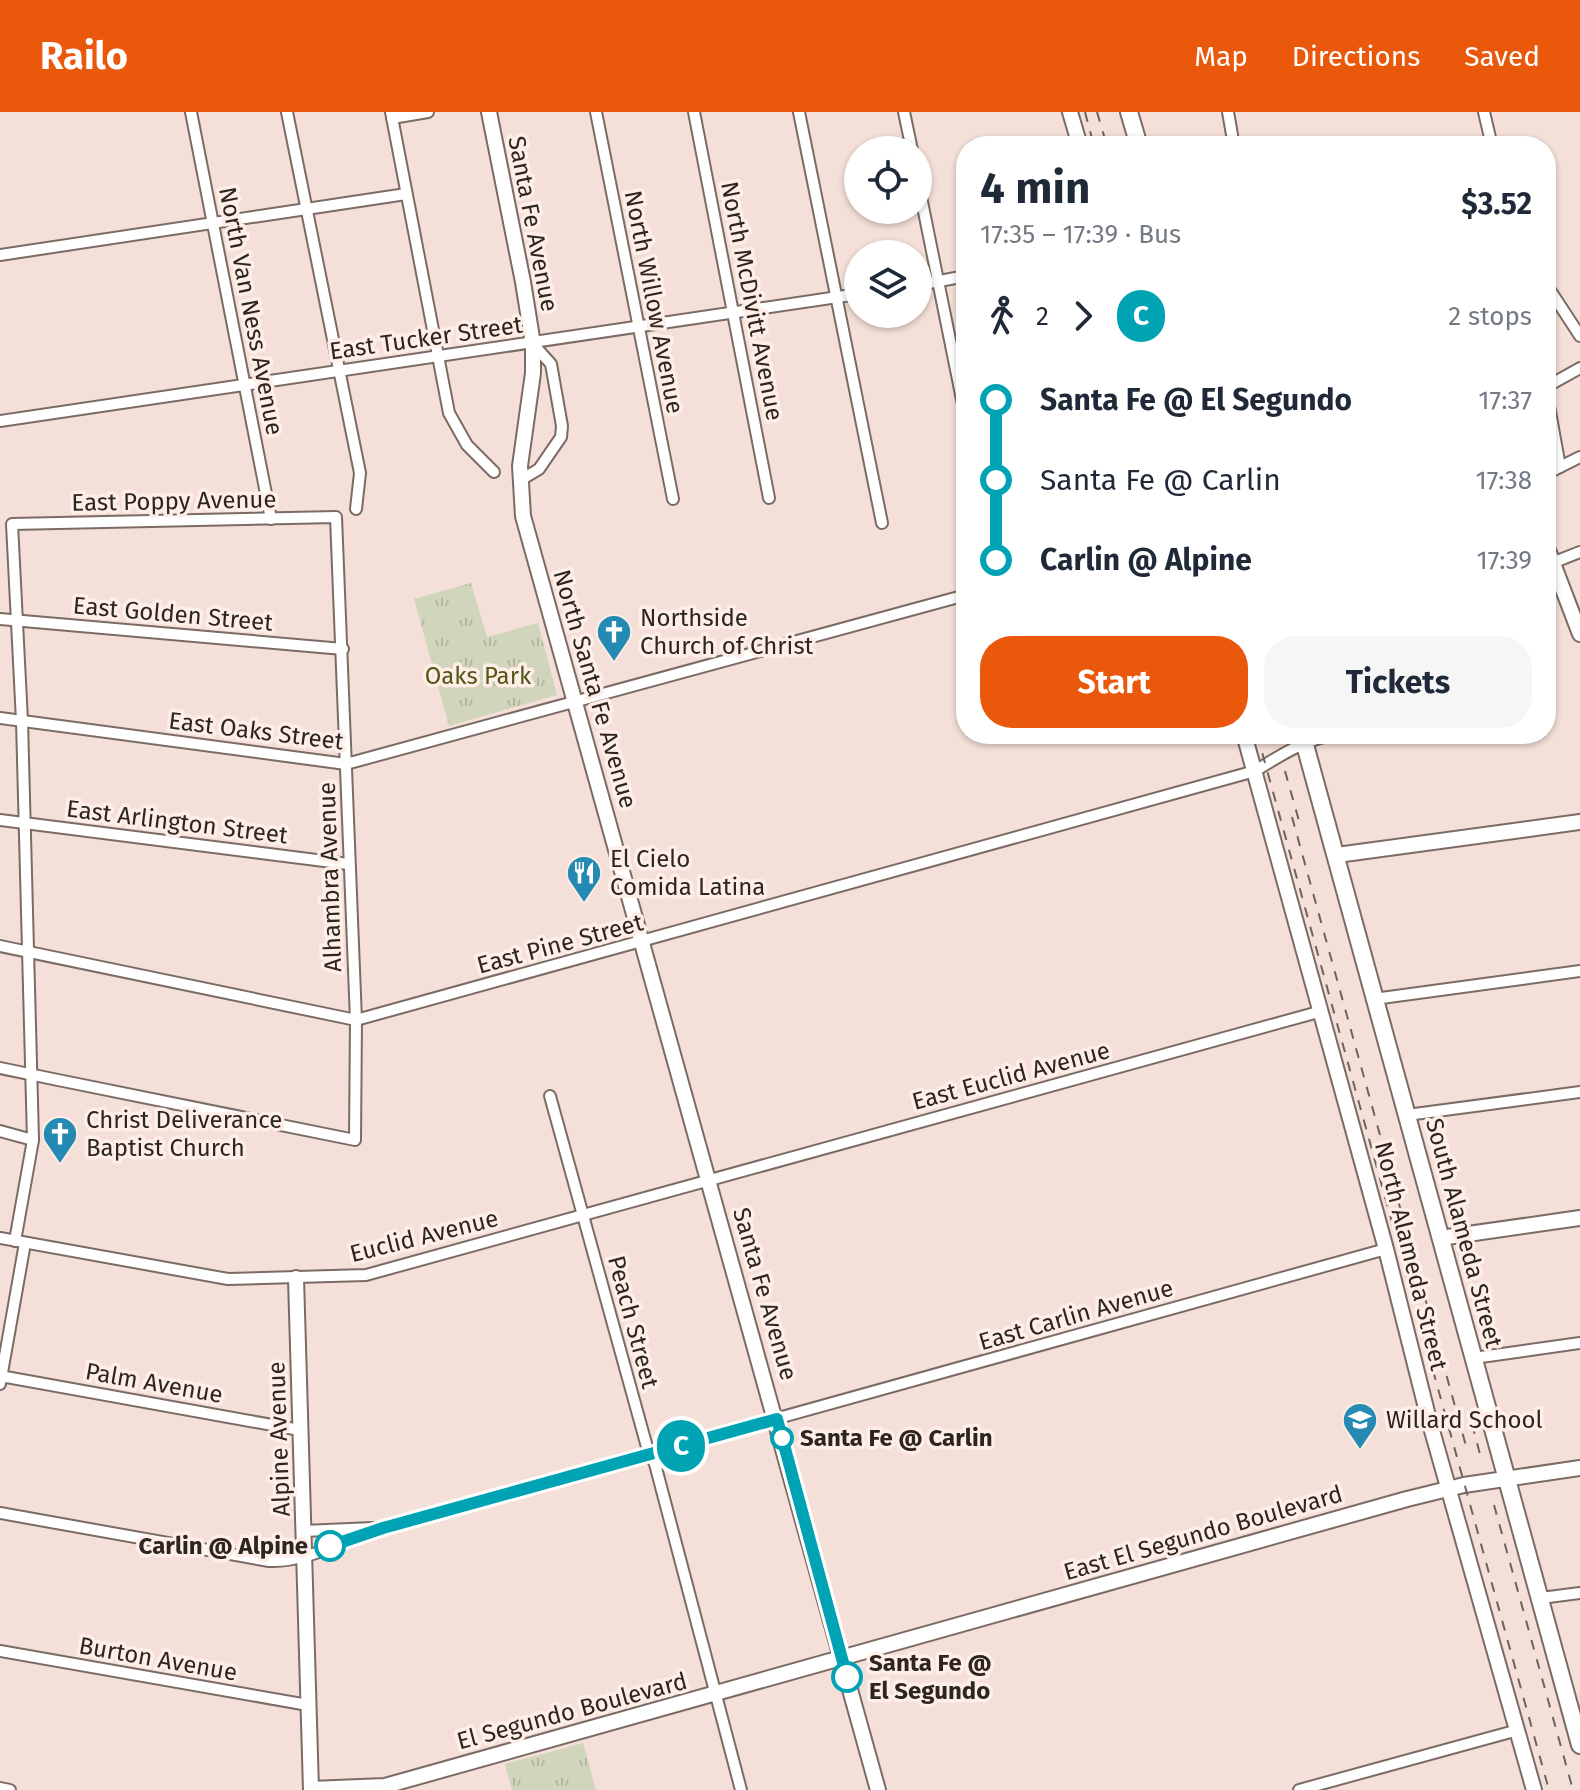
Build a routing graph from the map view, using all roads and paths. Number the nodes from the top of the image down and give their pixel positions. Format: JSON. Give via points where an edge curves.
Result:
{"nodes":[{"id":1,"x":191,"y":112,"type":"edge"},
{"id":2,"x":287,"y":112,"type":"edge"},
{"id":3,"x":428,"y":112,"type":"edge"},
{"id":4,"x":489,"y":112,"type":"edge"},
{"id":5,"x":596,"y":112,"type":"edge"},
{"id":6,"x":694,"y":112,"type":"edge"},
{"id":7,"x":799,"y":112,"type":"edge"},
{"id":8,"x":904,"y":112,"type":"edge"},
{"id":9,"x":1070,"y":112,"type":"edge"},
{"id":10,"x":1129,"y":112,"type":"edge"},
{"id":11,"x":1228,"y":112,"type":"edge"},
{"id":12,"x":1484,"y":112,"type":"edge"},
{"id":13,"x":392,"y":115,"type":"edge"},
{"id":14,"x":909,"y":136,"type":"edge"},
{"id":15,"x":1077,"y":136,"type":"edge"},
{"id":16,"x":1136,"y":136,"type":"edge"},
{"id":17,"x":1232,"y":136,"type":"edge"},
{"id":18,"x":1490,"y":136,"type":"edge"},
{"id":19,"x":406,"y":194,"type":"junction"},
{"id":20,"x":308,"y":209,"type":"junction"},
{"id":21,"x":215,"y":222,"type":"junction"},
{"id":22,"x":926,"y":224,"type":"edge"},
{"id":23,"x":0,"y":255,"type":"edge"},
{"id":24,"x":956,"y":278,"type":"edge"},
{"id":25,"x":938,"y":281,"type":"junction"},
{"id":26,"x":932,"y":282,"type":"edge"},
{"id":27,"x":844,"y":296,"type":"edge"},
{"id":28,"x":835,"y":298,"type":"junction"},
{"id":29,"x":1556,"y":299,"type":"edge"},
{"id":30,"x":734,"y":313,"type":"junction"},
{"id":31,"x":637,"y":327,"type":"junction"},
{"id":32,"x":1580,"y":336,"type":"edge"},
{"id":33,"x":533,"y":344,"type":"junction"},
{"id":34,"x":436,"y":358,"type":"junction"},
{"id":35,"x":1580,"y":368,"type":"edge"},
{"id":36,"x":340,"y":370,"type":"junction"},
{"id":37,"x":956,"y":370,"type":"edge"},
{"id":38,"x":1556,"y":381,"type":"edge"},
{"id":39,"x":245,"y":385,"type":"junction"},
{"id":40,"x":0,"y":421,"type":"edge"},
{"id":41,"x":1556,"y":445,"type":"edge"},
{"id":42,"x":1580,"y":457,"type":"edge"},
{"id":43,"x":1560,"y":467,"type":"junction"},
{"id":44,"x":1556,"y":469,"type":"edge"},
{"id":45,"x":494,"y":472,"type":"dead end"},
{"id":46,"x":519,"y":481,"type":"junction"},
{"id":47,"x":769,"y":498,"type":"dead end"},
{"id":48,"x":673,"y":499,"type":"dead end"},
{"id":49,"x":356,"y":509,"type":"dead end"},
{"id":50,"x":336,"y":517,"type":"joint"},
{"id":51,"x":271,"y":519,"type":"junction"},
{"id":52,"x":882,"y":523,"type":"dead end"},
{"id":53,"x":1580,"y":552,"type":"edge"},
{"id":54,"x":1556,"y":561,"type":"edge"},
{"id":55,"x":1556,"y":589,"type":"edge"},
{"id":56,"x":956,"y":598,"type":"edge"},
{"id":57,"x":0,"y":619,"type":"edge"},
{"id":58,"x":16,"y":620,"type":"junction"},
{"id":59,"x":1580,"y":634,"type":"edge"},
{"id":60,"x":343,"y":649,"type":"junction"},
{"id":61,"x":576,"y":702,"type":"junction"},
{"id":62,"x":0,"y":718,"type":"edge"},
{"id":63,"x":22,"y":721,"type":"junction"},
{"id":64,"x":1247,"y":744,"type":"edge"},
{"id":65,"x":1294,"y":744,"type":"edge"},
{"id":66,"x":1305,"y":744,"type":"edge"},
{"id":67,"x":346,"y":764,"type":"junction"},
{"id":68,"x":1255,"y":771,"type":"junction"},
{"id":69,"x":0,"y":820,"type":"edge"},
{"id":70,"x":1580,"y":822,"type":"edge"},
{"id":71,"x":25,"y":823,"type":"junction"},
{"id":72,"x":1337,"y":855,"type":"junction"},
{"id":73,"x":348,"y":864,"type":"junction"},
{"id":74,"x":643,"y":942,"type":"junction"},
{"id":75,"x":0,"y":946,"type":"edge"},
{"id":76,"x":26,"y":952,"type":"junction"},
{"id":77,"x":1580,"y":971,"type":"edge"},
{"id":78,"x":1374,"y":999,"type":"junction"},
{"id":79,"x":1322,"y":1011,"type":"junction"},
{"id":80,"x":356,"y":1020,"type":"junction"},
{"id":81,"x":0,"y":1068,"type":"edge"},
{"id":82,"x":30,"y":1074,"type":"junction"},
{"id":83,"x":1580,"y":1092,"type":"edge"},
{"id":84,"x":550,"y":1096,"type":"dead end"},
{"id":85,"x":1407,"y":1115,"type":"junction"},
{"id":86,"x":0,"y":1131,"type":"edge"},
{"id":87,"x":33,"y":1140,"type":"junction"},
{"id":88,"x":710,"y":1180,"type":"junction"},
{"id":89,"x":584,"y":1215,"type":"junction"},
{"id":90,"x":1580,"y":1218,"type":"edge"},
{"id":91,"x":0,"y":1238,"type":"edge"},
{"id":92,"x":1440,"y":1238,"type":"junction"},
{"id":93,"x":20,"y":1242,"type":"junction"},
{"id":94,"x":1386,"y":1249,"type":"junction"},
{"id":95,"x":296,"y":1278,"type":"junction"},
{"id":96,"x":1580,"y":1343,"type":"edge"},
{"id":97,"x":1474,"y":1358,"type":"junction"},
{"id":98,"x":0,"y":1379,"type":"edge"},
{"id":99,"x":777,"y":1419,"type":"junction"},
{"id":100,"x":300,"y":1430,"type":"junction"},
{"id":101,"x":650,"y":1454,"type":"junction"},
{"id":102,"x":1580,"y":1468,"type":"edge"},
{"id":103,"x":1507,"y":1478,"type":"junction"},
{"id":104,"x":1449,"y":1488,"type":"junction"},
{"id":105,"x":0,"y":1513,"type":"edge"},
{"id":106,"x":383,"y":1528,"type":"junction"},
{"id":107,"x":303,"y":1531,"type":"junction"},
{"id":108,"x":304,"y":1556,"type":"junction"},
{"id":109,"x":1580,"y":1593,"type":"edge"},
{"id":110,"x":1541,"y":1598,"type":"junction"},
{"id":111,"x":0,"y":1651,"type":"edge"},
{"id":112,"x":842,"y":1659,"type":"junction"},
{"id":113,"x":716,"y":1694,"type":"junction"},
{"id":114,"x":308,"y":1705,"type":"junction"},
{"id":115,"x":1577,"y":1720,"type":"edge"},
{"id":116,"x":1518,"y":1730,"type":"junction"},
{"id":117,"x":1580,"y":1745,"type":"edge"},
{"id":118,"x":0,"y":1788,"type":"edge"},
{"id":119,"x":10,"y":1790,"type":"edge"},
{"id":120,"x":311,"y":1790,"type":"edge"},
{"id":121,"x":741,"y":1790,"type":"edge"},
{"id":122,"x":878,"y":1790,"type":"edge"},
{"id":123,"x":1299,"y":1790,"type":"edge"},
{"id":124,"x":1534,"y":1790,"type":"edge"}],
"edges":[{"from":1,"to":21,"type":"street","name":"North Van Ness Avenue"},
{"from":2,"to":20,"type":"street"},
{"from":3,"to":13,"type":"street"},
{"from":4,"to":33,"type":"street","name":"Santa Fe Avenue"},
{"from":5,"to":31,"type":"street","name":"North Willow Avenue"},
{"from":6,"to":30,"type":"street","name":"North McDivitt Avenue"},
{"from":7,"to":28,"type":"street"},
{"from":8,"to":14,"type":"street"},
{"from":9,"to":15,"type":"street"},
{"from":10,"to":16,"type":"main road"},
{"from":11,"to":17,"type":"street"},
{"from":12,"to":18,"type":"street"},
{"from":13,"to":19,"type":"street"},
{"from":19,"to":20,"type":"street"},
{"from":19,"to":34,"type":"street"},
{"from":20,"to":21,"type":"street"},
{"from":20,"to":36,"type":"street"},
{"from":21,"to":23,"type":"street"},
{"from":21,"to":39,"type":"street","name":"North Van Ness Avenue"},
{"from":22,"to":25,"type":"street"},
{"from":24,"to":25,"type":"street"},
{"from":25,"to":26,"type":"street"},
{"from":25,"to":37,"type":"street"},
{"from":27,"to":28,"type":"street","name":"East Tucker Street"},
{"from":28,"to":30,"type":"street","name":"East Tucker Street"},
{"from":28,"to":52,"type":"street"},
{"from":29,"to":32,"type":"street"},
{"from":30,"to":31,"type":"street","name":"East Tucker Street"},
{"from":30,"to":47,"type":"street","name":"North McDivitt Avenue"},
{"from":31,"to":33,"type":"street","name":"East Tucker Street"},
{"from":31,"to":48,"type":"street","name":"North Willow Avenue"},
{"from":33,"to":34,"type":"street","name":"East Tucker Street"},
{"from":33,"to":46,"type":"street","name":"North Santa Fe Avenue"},
{"from":33,"to":46,"type":"street","via":[[551,364],[561,437],[539,469]]},
{"from":34,"to":36,"type":"street","name":"East Tucker Street"},
{"from":34,"to":45,"type":"street","via":[[457,429]]},
{"from":35,"to":38,"type":"street"},
{"from":36,"to":39,"type":"street","name":"East Tucker Street"},
{"from":36,"to":49,"type":"street","via":[[360,473]]},
{"from":39,"to":40,"type":"street","name":"East Tucker Street"},
{"from":39,"to":51,"type":"street","name":"North Van Ness Avenue"},
{"from":41,"to":43,"type":"street"},
{"from":42,"to":43,"type":"street"},
{"from":43,"to":44,"type":"street"},
{"from":46,"to":61,"type":"street","name":"North Santa Fe Avenue","via":[[523,516]]},
{"from":50,"to":51,"type":"street","name":"East Poppy Avenue"},
{"from":50,"to":60,"type":"street","name":"Alhambra Avenue"},
{"from":51,"to":58,"type":"street","name":"East Poppy Avenue","via":[[12,524]]},
{"from":53,"to":54,"type":"street"},
{"from":55,"to":59,"type":"street"},
{"from":56,"to":61,"type":"street","name":"East Oaks Street"},
{"from":57,"to":58,"type":"street","name":"East Golden Street"},
{"from":58,"to":60,"type":"street","name":"East Golden Street"},
{"from":58,"to":63,"type":"street"},
{"from":60,"to":67,"type":"street","name":"Alhambra Avenue"},
{"from":61,"to":67,"type":"street","name":"East Oaks Street"},
{"from":61,"to":74,"type":"street","name":"North Santa Fe Avenue"},
{"from":62,"to":63,"type":"street","name":"East Oaks Street"},
{"from":63,"to":67,"type":"street","name":"East Oaks Street"},
{"from":63,"to":71,"type":"street"},
{"from":64,"to":68,"type":"street","name":"North Alameda Street"},
{"from":65,"to":68,"type":"street","name":"East Pine Street"},
{"from":66,"to":72,"type":"main road","name":"South Alameda Street"},
{"from":67,"to":73,"type":"street","name":"Alhambra Avenue"},
{"from":68,"to":74,"type":"street","name":"East Pine Street"},
{"from":68,"to":79,"type":"street","name":"North Alameda Street"},
{"from":69,"to":71,"type":"street","name":"East Arlington Street"},
{"from":70,"to":72,"type":"street"},
{"from":71,"to":73,"type":"street","name":"East Arlington Street"},
{"from":71,"to":76,"type":"street"},
{"from":72,"to":78,"type":"main road","name":"South Alameda Street"},
{"from":73,"to":80,"type":"street","name":"Alhambra Avenue"},
{"from":74,"to":80,"type":"street","name":"East Pine Street"},
{"from":74,"to":88,"type":"street","name":"North Santa Fe Avenue"},
{"from":75,"to":76,"type":"street","name":"East Pine Street"},
{"from":76,"to":80,"type":"street","name":"East Pine Street"},
{"from":76,"to":82,"type":"street"},
{"from":77,"to":78,"type":"street"},
{"from":78,"to":85,"type":"main road","name":"South Alameda Street"},
{"from":79,"to":88,"type":"street","name":"East Euclid Avenue"},
{"from":79,"to":94,"type":"street","name":"North Alameda Street"},
{"from":80,"to":82,"type":"street","name":"Alhambra Avenue","via":[[355,1140]]},
{"from":81,"to":82,"type":"street"},
{"from":82,"to":87,"type":"street"},
{"from":83,"to":85,"type":"street"},
{"from":84,"to":89,"type":"street","name":"Peach Street"},
{"from":85,"to":92,"type":"main road","name":"South Alameda Street"},
{"from":86,"to":87,"type":"street"},
{"from":87,"to":93,"type":"street"},
{"from":88,"to":89,"type":"street","name":"Euclid Avenue"},
{"from":88,"to":99,"type":"street","name":"Santa Fe Avenue"},
{"from":89,"to":95,"type":"street","name":"Euclid Avenue","via":[[366,1275]]},
{"from":89,"to":101,"type":"street","name":"Peach Street"},
{"from":90,"to":92,"type":"street"},
{"from":91,"to":93,"type":"street","name":"Euclid Avenue"},
{"from":92,"to":97,"type":"main road","name":"South Alameda Street"},
{"from":93,"to":95,"type":"street","name":"Euclid Avenue","via":[[228,1279]]},
{"from":93,"to":98,"type":"street"},
{"from":94,"to":99,"type":"street","name":"East Carlin Avenue"},
{"from":94,"to":104,"type":"street","name":"North Alameda Street"},
{"from":95,"to":100,"type":"street","name":"Alpine Avenue"},
{"from":96,"to":97,"type":"street"},
{"from":97,"to":103,"type":"main road","name":"South Alameda Street"},
{"from":98,"to":100,"type":"street","name":"Palm Avenue"},
{"from":99,"to":101,"type":"street","name":"East Carlin Avenue"},
{"from":99,"to":112,"type":"street","name":"Santa Fe Avenue"},
{"from":100,"to":107,"type":"street","name":"Alpine Avenue"},
{"from":101,"to":106,"type":"street","name":"East Carlin Avenue"},
{"from":101,"to":113,"type":"street","name":"Peach Street"},
{"from":102,"to":103,"type":"street","name":"East El Segundo Boulevard"},
{"from":103,"to":104,"type":"street","name":"East El Segundo Boulevard"},
{"from":103,"to":110,"type":"main road","name":"South Alameda Street"},
{"from":104,"to":112,"type":"street","name":"East El Segundo Boulevard"},
{"from":104,"to":116,"type":"street","name":"North Alameda Street"},
{"from":105,"to":108,"type":"street","via":[[269,1561]]},
{"from":106,"to":107,"type":"street"},
{"from":106,"to":108,"type":"street"},
{"from":107,"to":108,"type":"street","name":"Alpine Avenue"},
{"from":108,"to":114,"type":"street","name":"Alpine Avenue"},
{"from":109,"to":110,"type":"street"},
{"from":110,"to":115,"type":"main road","name":"South Alameda Street"},
{"from":111,"to":114,"type":"street","name":"Burton Avenue"},
{"from":112,"to":113,"type":"street","name":"El Segundo Boulevard"},
{"from":112,"to":122,"type":"street","name":"Santa Fe Avenue"},
{"from":113,"to":120,"type":"street","name":"El Segundo Boulevard","via":[[385,1786]]},
{"from":113,"to":121,"type":"street","name":"Peach Street"},
{"from":114,"to":120,"type":"street","name":"Alpine Avenue"},
{"from":115,"to":117,"type":"main road","name":"South Alameda Street"},
{"from":116,"to":123,"type":"street"},
{"from":116,"to":124,"type":"street","name":"North Alameda Street"},
{"from":118,"to":119,"type":"street"}]}
